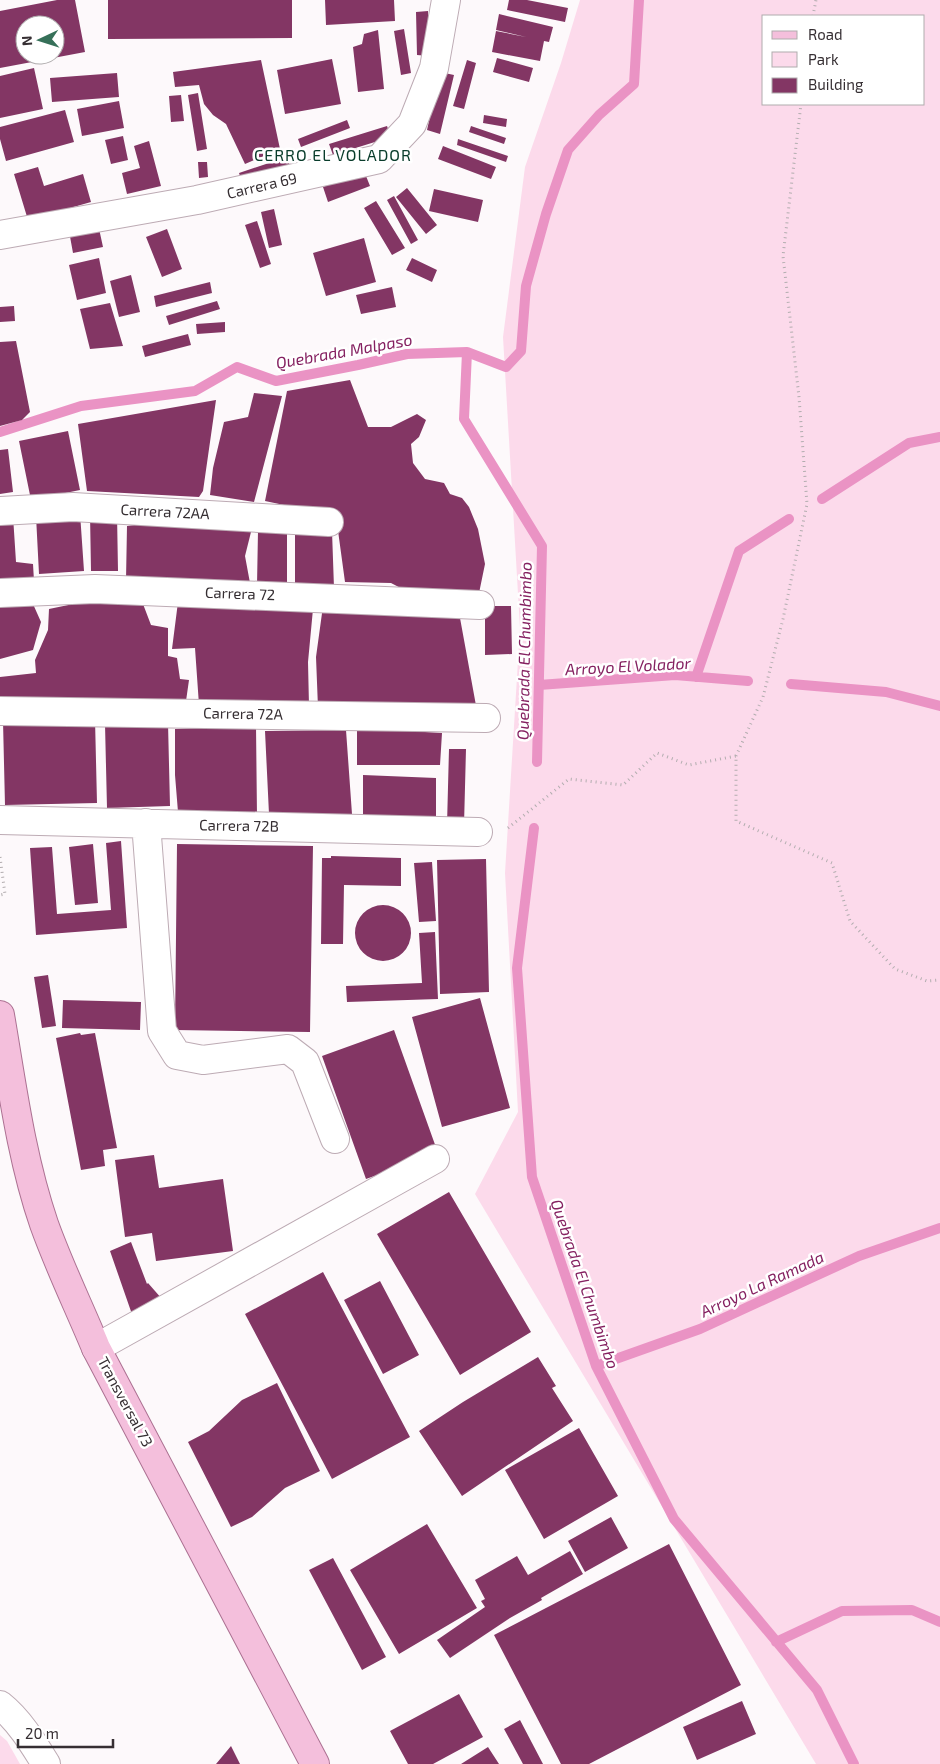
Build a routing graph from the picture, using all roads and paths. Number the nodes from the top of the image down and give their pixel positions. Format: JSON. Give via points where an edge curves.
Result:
{"nodes":[{"id":1,"x":446,"y":0,"type":"edge"},
{"id":2,"x":816,"y":0,"type":"edge"},
{"id":3,"x":814,"y":15,"type":"edge"},
{"id":4,"x":801,"y":105,"type":"edge"},
{"id":5,"x":0,"y":235,"type":"edge"},
{"id":6,"x":0,"y":511,"type":"edge"},
{"id":7,"x":329,"y":522,"type":"dead end"},
{"id":8,"x":0,"y":593,"type":"edge"},
{"id":9,"x":480,"y":605,"type":"dead end"},
{"id":10,"x":0,"y":710,"type":"edge"},
{"id":11,"x":486,"y":718,"type":"dead end"},
{"id":12,"x":736,"y":756,"type":"junction"},
{"id":13,"x":0,"y":820,"type":"edge"},
{"id":14,"x":146,"y":823,"type":"junction"},
{"id":15,"x":478,"y":832,"type":"joint"},
{"id":16,"x":0,"y":857,"type":"edge"},
{"id":17,"x":0,"y":895,"type":"edge"},
{"id":18,"x":940,"y":980,"type":"edge"},
{"id":19,"x":0,"y":1015,"type":"edge"},
{"id":20,"x":335,"y":1139,"type":"dead end"},
{"id":21,"x":434,"y":1159,"type":"dead end"},
{"id":22,"x":96,"y":1348,"type":"junction"},
{"id":23,"x":0,"y":1705,"type":"edge"},
{"id":24,"x":40,"y":1755,"type":"edge"},
{"id":25,"x":315,"y":1764,"type":"edge"}],
"edges":[{"from":1,"to":5,"type":"street","name":"Carrera 69","via":[[434,68],[412,124],[379,159],[197,200]]},
{"from":2,"to":3,"type":"path"},
{"from":4,"to":12,"type":"path","via":[[783,256],[807,504],[764,697]]},
{"from":6,"to":7,"type":"street","name":"Carrera 72AA","via":[[73,507]]},
{"from":8,"to":9,"type":"street","name":"Carrera 72","via":[[95,589]]},
{"from":10,"to":11,"type":"street","name":"Carrera 72A"},
{"from":12,"to":15,"type":"path","via":[[689,765],[657,753],[623,785],[569,779],[508,829]]},
{"from":12,"to":18,"type":"path","via":[[736,821],[832,863],[850,921],[895,969],[927,981]]},
{"from":13,"to":14,"type":"street","name":"Carrera 72B"},
{"from":14,"to":15,"type":"street","name":"Carrera 72B"},
{"from":14,"to":20,"type":"street","via":[[162,1031],[177,1054],[203,1060],[288,1049],[305,1062]]},
{"from":16,"to":17,"type":"path","via":[[5,894]]},
{"from":19,"to":22,"type":"main road","name":"Transversal 73","via":[[26,1160],[44,1224]]},
{"from":21,"to":22,"type":"street"},
{"from":22,"to":25,"type":"main road","name":"Transversal 73"},
{"from":23,"to":24,"type":"street"}]}
